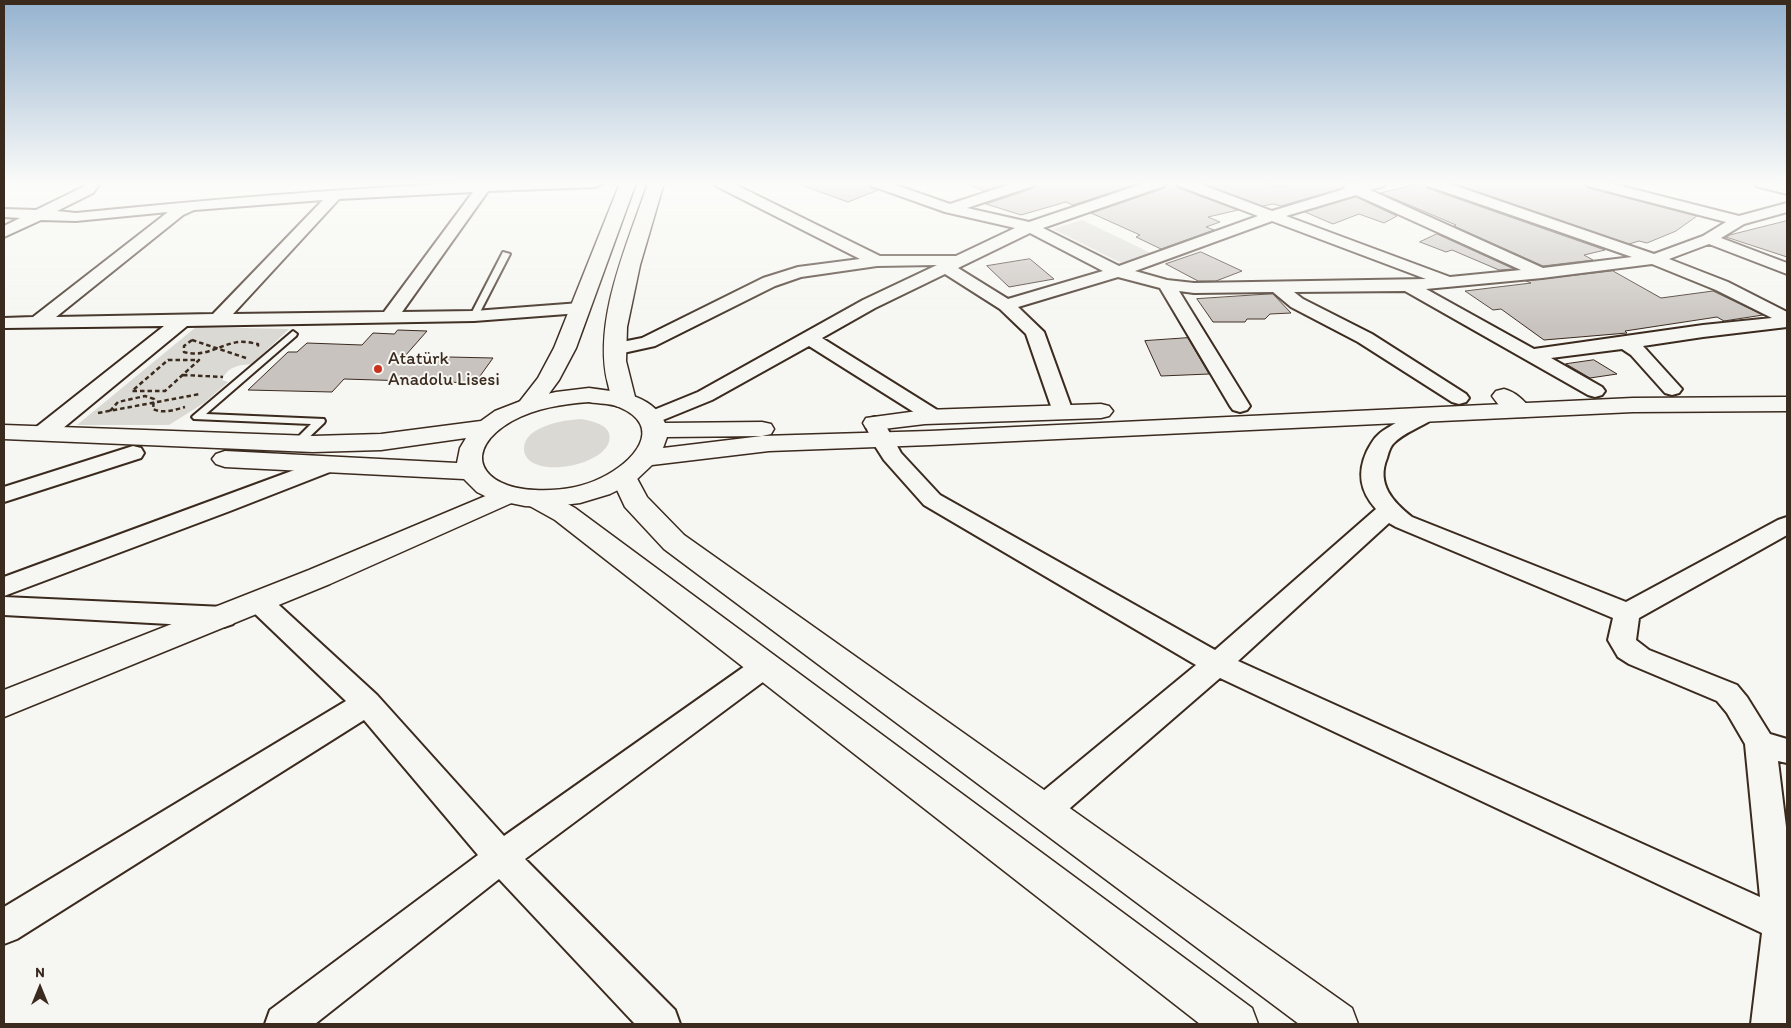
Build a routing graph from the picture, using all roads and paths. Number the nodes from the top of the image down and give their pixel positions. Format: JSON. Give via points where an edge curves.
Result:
{"nodes":[{"id":1,"x":154,"y":231,"type":"edge"},
{"id":2,"x":303,"y":231,"type":"edge"},
{"id":3,"x":449,"y":231,"type":"edge"},
{"id":4,"x":610,"y":231,"type":"edge"},
{"id":5,"x":642,"y":231,"type":"edge"},
{"id":6,"x":818,"y":231,"type":"edge"},
{"id":7,"x":1022,"y":231,"type":"edge"},
{"id":8,"x":1037,"y":231,"type":"edge"},
{"id":9,"x":1230,"y":231,"type":"edge"},
{"id":10,"x":1312,"y":231,"type":"edge"},
{"id":11,"x":1449,"y":231,"type":"edge"},
{"id":12,"x":1573,"y":231,"type":"edge"},
{"id":13,"x":1723,"y":231,"type":"edge"},
{"id":14,"x":1709,"y":239,"type":"junction"},
{"id":15,"x":506,"y":254,"type":"dead end"},
{"id":16,"x":1654,"y":259,"type":"junction"},
{"id":17,"x":878,"y":261,"type":"junction"},
{"id":18,"x":952,"y":264,"type":"junction"},
{"id":19,"x":1787,"y":269,"type":"edge"},
{"id":20,"x":1118,"y":272,"type":"junction"},
{"id":21,"x":1542,"y":273,"type":"junction"},
{"id":22,"x":1448,"y":281,"type":"junction"},
{"id":23,"x":1166,"y":285,"type":"junction"},
{"id":24,"x":1408,"y":286,"type":"junction"},
{"id":25,"x":1278,"y":288,"type":"junction"},
{"id":26,"x":1006,"y":306,"type":"junction"},
{"id":27,"x":580,"y":308,"type":"junction"},
{"id":28,"x":474,"y":316,"type":"junction"},
{"id":29,"x":389,"y":317,"type":"junction"},
{"id":30,"x":218,"y":320,"type":"junction"},
{"id":31,"x":1787,"y":321,"type":"edge"},
{"id":32,"x":4,"y":322,"type":"edge"},
{"id":33,"x":38,"y":322,"type":"junction"},
{"id":34,"x":185,"y":329,"type":"junction"},
{"id":35,"x":293,"y":334,"type":"dead end"},
{"id":36,"x":808,"y":337,"type":"junction"},
{"id":37,"x":192,"y":340,"type":"junction"},
{"id":38,"x":1625,"y":343,"type":"junction"},
{"id":39,"x":218,"y":348,"type":"junction"},
{"id":40,"x":614,"y":349,"type":"junction"},
{"id":41,"x":1531,"y":355,"type":"junction"},
{"id":42,"x":248,"y":358,"type":"junction"},
{"id":43,"x":262,"y":362,"type":"junction"},
{"id":44,"x":183,"y":375,"type":"junction"},
{"id":45,"x":244,"y":377,"type":"junction"},
{"id":46,"x":1672,"y":388,"type":"junction"},
{"id":47,"x":1787,"y":388,"type":"edge"},
{"id":48,"x":230,"y":389,"type":"junction"},
{"id":49,"x":1595,"y":391,"type":"junction"},
{"id":50,"x":201,"y":394,"type":"junction"},
{"id":51,"x":1459,"y":398,"type":"junction"},
{"id":52,"x":196,"y":401,"type":"dead end"},
{"id":53,"x":624,"y":401,"type":"junction"},
{"id":54,"x":154,"y":403,"type":"junction"},
{"id":55,"x":1512,"y":403,"type":"junction"},
{"id":56,"x":191,"y":404,"type":"dead end"},
{"id":57,"x":1787,"y":404,"type":"edge"},
{"id":58,"x":529,"y":405,"type":"junction"},
{"id":59,"x":1240,"y":406,"type":"junction"},
{"id":60,"x":110,"y":411,"type":"junction"},
{"id":61,"x":1063,"y":412,"type":"junction"},
{"id":62,"x":1426,"y":415,"type":"junction"},
{"id":63,"x":935,"y":417,"type":"junction"},
{"id":64,"x":653,"y":424,"type":"junction"},
{"id":65,"x":52,"y":426,"type":"junction"},
{"id":66,"x":488,"y":427,"type":"junction"},
{"id":67,"x":878,"y":430,"type":"junction"},
{"id":68,"x":4,"y":432,"type":"edge"},
{"id":69,"x":296,"y":444,"type":"junction"},
{"id":70,"x":4,"y":448,"type":"edge"},
{"id":71,"x":133,"y":453,"type":"junction"},
{"id":72,"x":327,"y":464,"type":"junction"},
{"id":73,"x":635,"y":468,"type":"junction"},
{"id":74,"x":472,"y":472,"type":"junction"},
{"id":75,"x":4,"y":495,"type":"edge"},
{"id":76,"x":523,"y":497,"type":"junction"},
{"id":77,"x":1388,"y":511,"type":"junction"},
{"id":78,"x":1787,"y":526,"type":"edge"},
{"id":79,"x":4,"y":587,"type":"edge"},
{"id":80,"x":260,"y":602,"type":"junction"},
{"id":81,"x":4,"y":606,"type":"edge"},
{"id":82,"x":1627,"y":613,"type":"junction"},
{"id":83,"x":224,"y":617,"type":"junction"},
{"id":84,"x":1217,"y":664,"type":"junction"},
{"id":85,"x":765,"y":666,"type":"junction"},
{"id":86,"x":367,"y":703,"type":"junction"},
{"id":87,"x":4,"y":704,"type":"edge"},
{"id":88,"x":1774,"y":747,"type":"edge"},
{"id":89,"x":1043,"y":811,"type":"junction"},
{"id":90,"x":502,"y":857,"type":"junction"},
{"id":91,"x":1784,"y":926,"type":"edge"},
{"id":92,"x":4,"y":927,"type":"edge"},
{"id":93,"x":1232,"y":1023,"type":"edge"},
{"id":94,"x":284,"y":1024,"type":"edge"},
{"id":95,"x":661,"y":1024,"type":"edge"},
{"id":96,"x":1336,"y":1024,"type":"edge"},
{"id":97,"x":1770,"y":1024,"type":"edge"}],
"edges":[{"from":1,"to":33,"type":"street"},
{"from":2,"to":30,"type":"street"},
{"from":3,"to":29,"type":"street"},
{"from":4,"to":27,"type":"main road"},
{"from":5,"to":40,"type":"main road","via":[[626,285]]},
{"from":6,"to":17,"type":"street"},
{"from":7,"to":18,"type":"street"},
{"from":8,"to":20,"type":"street"},
{"from":9,"to":20,"type":"street"},
{"from":10,"to":22,"type":"street"},
{"from":11,"to":21,"type":"street"},
{"from":12,"to":16,"type":"street"},
{"from":13,"to":14,"type":"street"},
{"from":14,"to":16,"type":"street"},
{"from":14,"to":19,"type":"street"},
{"from":15,"to":28,"type":"lane"},
{"from":16,"to":21,"type":"street"},
{"from":16,"to":31,"type":"street","via":[[1722,286]]},
{"from":17,"to":18,"type":"street"},
{"from":17,"to":40,"type":"street","via":[[798,272],[760,286],[648,342]]},
{"from":18,"to":26,"type":"street"},
{"from":18,"to":36,"type":"street"},
{"from":20,"to":23,"type":"street"},
{"from":20,"to":26,"type":"street"},
{"from":21,"to":22,"type":"street"},
{"from":22,"to":24,"type":"street"},
{"from":23,"to":25,"type":"street"},
{"from":23,"to":59,"type":"street"},
{"from":24,"to":25,"type":"street"},
{"from":24,"to":41,"type":"street"},
{"from":25,"to":51,"type":"street","via":[[1297,303],[1365,338]]},
{"from":26,"to":61,"type":"street","via":[[1035,332]]},
{"from":27,"to":28,"type":"street"},
{"from":27,"to":58,"type":"main road","via":[[565,348],[548,380]]},
{"from":28,"to":29,"type":"street"},
{"from":29,"to":30,"type":"street"},
{"from":30,"to":34,"type":"street"},
{"from":31,"to":38,"type":"street"},
{"from":32,"to":33,"type":"street"},
{"from":33,"to":34,"type":"street"},
{"from":34,"to":37,"type":"path"},
{"from":34,"to":65,"type":"street"},
{"from":35,"to":43,"type":"lane"},
{"from":36,"to":63,"type":"street"},
{"from":36,"to":64,"type":"street"},
{"from":37,"to":39,"type":"path"},
{"from":37,"to":39,"type":"path","via":[[184,346],[184,352],[193,354]]},
{"from":38,"to":41,"type":"street"},
{"from":38,"to":46,"type":"street","via":[[1638,351]]},
{"from":39,"to":42,"type":"path"},
{"from":39,"to":42,"type":"path","via":[[238,342],[258,344],[255,354]]},
{"from":40,"to":53,"type":"main road"},
{"from":41,"to":49,"type":"street"},
{"from":42,"to":43,"type":"path"},
{"from":43,"to":45,"type":"lane"},
{"from":44,"to":44,"type":"path","via":[[199,360],[168,360],[132,391],[165,391]]},
{"from":44,"to":45,"type":"path"},
{"from":45,"to":48,"type":"lane"},
{"from":46,"to":47,"type":"main road"},
{"from":46,"to":49,"type":"main road"},
{"from":48,"to":50,"type":"path"},
{"from":48,"to":69,"type":"lane","via":[[197,417],[320,421]]},
{"from":49,"to":55,"type":"main road"},
{"from":50,"to":52,"type":"path"},
{"from":50,"to":54,"type":"path"},
{"from":51,"to":55,"type":"main road"},
{"from":51,"to":59,"type":"main road"},
{"from":53,"to":58,"type":"main road","via":[[588,395],[561,397]]},
{"from":53,"to":64,"type":"main road","via":[[639,407]]},
{"from":54,"to":56,"type":"path","via":[[153,409],[158,412],[169,412]]},
{"from":54,"to":60,"type":"path"},
{"from":54,"to":60,"type":"path","via":[[154,399],[145,396],[130,398],[118,402]]},
{"from":55,"to":57,"type":"main road"},
{"from":55,"to":62,"type":"main road"},
{"from":58,"to":66,"type":"main road","via":[[503,416]]},
{"from":59,"to":61,"type":"main road"},
{"from":60,"to":65,"type":"path"},
{"from":61,"to":63,"type":"main road"},
{"from":62,"to":67,"type":"main road","via":[[930,438]]},
{"from":62,"to":77,"type":"street","via":[[1384,440],[1372,463],[1371,481]]},
{"from":63,"to":67,"type":"main road"},
{"from":64,"to":67,"type":"main road"},
{"from":64,"to":73,"type":"main road","via":[[656,437],[652,450]]},
{"from":65,"to":68,"type":"main road"},
{"from":65,"to":69,"type":"main road"},
{"from":66,"to":69,"type":"main road","via":[[381,442]]},
{"from":66,"to":74,"type":"main road","via":[[475,442],[469,457]]},
{"from":67,"to":73,"type":"main road","via":[[769,443]]},
{"from":67,"to":84,"type":"street","via":[[897,466],[932,500]]},
{"from":70,"to":71,"type":"main road"},
{"from":71,"to":72,"type":"main road"},
{"from":71,"to":75,"type":"street"},
{"from":72,"to":74,"type":"main road"},
{"from":72,"to":79,"type":"street"},
{"from":73,"to":76,"type":"main road","via":[[609,484],[576,495]]},
{"from":73,"to":89,"type":"main road","via":[[635,501],[674,542]]},
{"from":74,"to":76,"type":"main road","via":[[485,486]]},
{"from":76,"to":80,"type":"main road","via":[[424,533]]},
{"from":76,"to":85,"type":"main road","via":[[564,514]]},
{"from":77,"to":82,"type":"street","via":[[1404,522]]},
{"from":77,"to":84,"type":"street"},
{"from":78,"to":82,"type":"street"},
{"from":80,"to":83,"type":"main road"},
{"from":80,"to":86,"type":"street"},
{"from":81,"to":83,"type":"street"},
{"from":82,"to":88,"type":"street","via":[[1622,640],[1628,650],[1726,693]]},
{"from":83,"to":87,"type":"main road"},
{"from":84,"to":89,"type":"street"},
{"from":84,"to":91,"type":"street"},
{"from":85,"to":90,"type":"street"},
{"from":85,"to":93,"type":"main road"},
{"from":86,"to":90,"type":"street"},
{"from":86,"to":92,"type":"street"},
{"from":88,"to":91,"type":"street"},
{"from":89,"to":96,"type":"main road"},
{"from":90,"to":94,"type":"street"},
{"from":90,"to":95,"type":"street"},
{"from":91,"to":97,"type":"street"}]}
